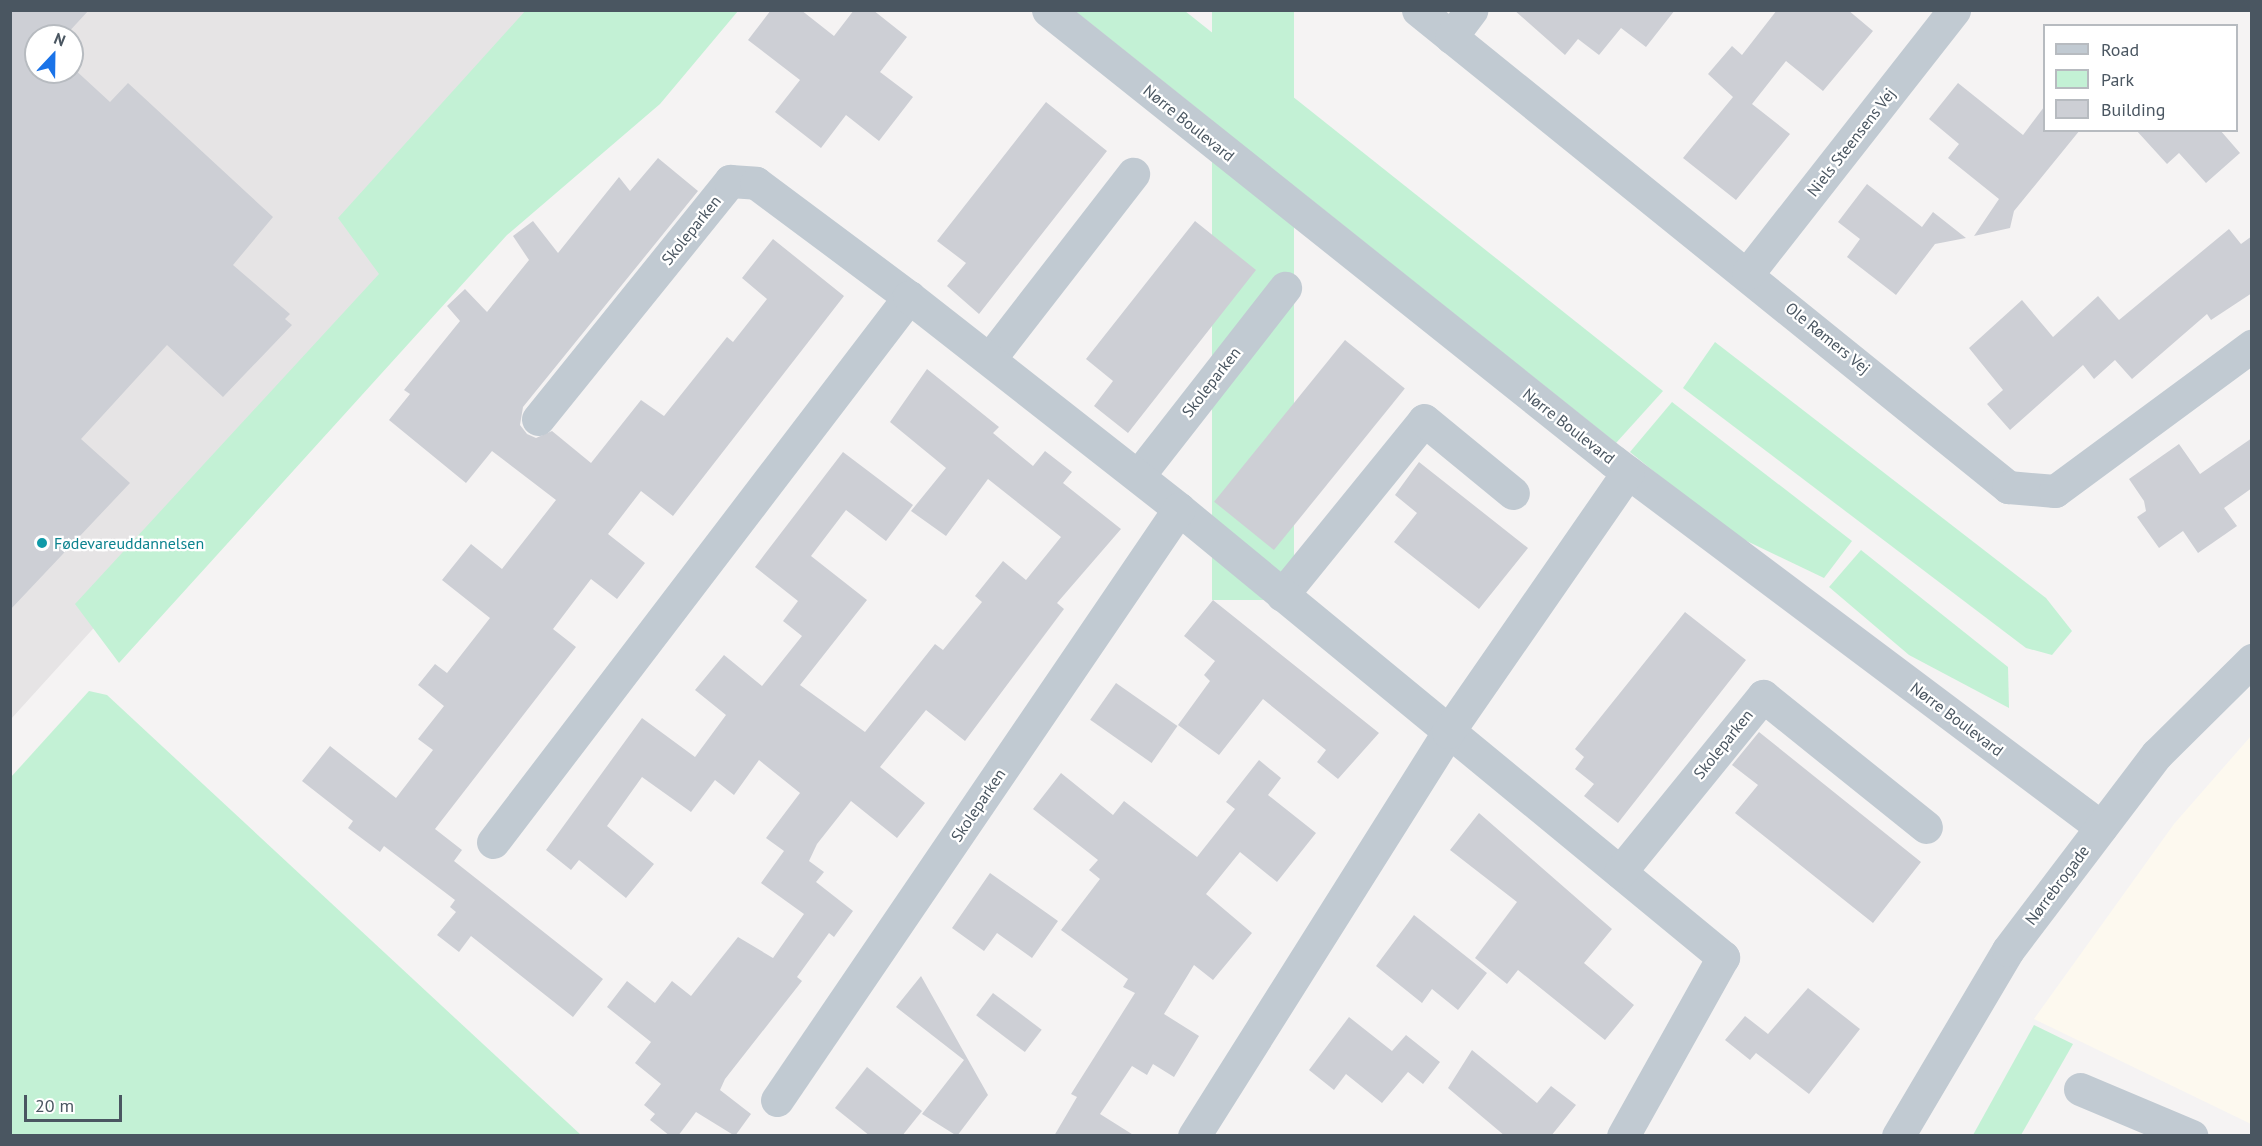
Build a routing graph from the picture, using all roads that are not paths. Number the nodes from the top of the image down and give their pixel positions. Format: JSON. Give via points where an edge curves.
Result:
{"nodes":[{"id":1,"x":1048,"y":10,"type":"edge"},
{"id":2,"x":1418,"y":10,"type":"edge"},
{"id":3,"x":1472,"y":10,"type":"edge"},
{"id":4,"x":1954,"y":10,"type":"edge"},
{"id":5,"x":1450,"y":37,"type":"junction"},
{"id":6,"x":1133,"y":174,"type":"dead end"},
{"id":7,"x":1748,"y":273,"type":"junction"},
{"id":8,"x":1285,"y":288,"type":"dead end"},
{"id":9,"x":909,"y":297,"type":"junction"},
{"id":10,"x":2252,"y":346,"type":"edge"},
{"id":11,"x":991,"y":357,"type":"junction"},
{"id":12,"x":538,"y":419,"type":"dead end"},
{"id":13,"x":1628,"y":472,"type":"junction"},
{"id":14,"x":1138,"y":476,"type":"junction"},
{"id":15,"x":1514,"y":493,"type":"dead end"},
{"id":16,"x":1179,"y":509,"type":"junction"},
{"id":17,"x":1282,"y":595,"type":"junction"},
{"id":18,"x":2252,"y":660,"type":"edge"},
{"id":19,"x":1448,"y":732,"type":"junction"},
{"id":20,"x":1926,"y":827,"type":"dead end"},
{"id":21,"x":2101,"y":827,"type":"junction"},
{"id":22,"x":493,"y":842,"type":"dead end"},
{"id":23,"x":1620,"y":872,"type":"junction"},
{"id":24,"x":2080,"y":1089,"type":"dead end"},
{"id":25,"x":777,"y":1101,"type":"dead end"},
{"id":26,"x":1194,"y":1136,"type":"edge"},
{"id":27,"x":1623,"y":1136,"type":"edge"},
{"id":28,"x":1898,"y":1136,"type":"edge"},
{"id":29,"x":2192,"y":1136,"type":"edge"}],
"edges":[{"from":1,"to":13,"type":"street","name":"Nørre Boulevard"},
{"from":2,"to":5,"type":"street","name":"Ole Rømers Vej"},
{"from":3,"to":5,"type":"street"},
{"from":4,"to":7,"type":"street","name":"Niels Steensens Vej"},
{"from":5,"to":7,"type":"street","name":"Ole Rømers Vej"},
{"from":6,"to":11,"type":"street"},
{"from":7,"to":10,"type":"street","name":"Ole Rømers Vej","via":[[2008,487],[2055,491]]},
{"from":8,"to":14,"type":"street","name":"Skoleparken"},
{"from":9,"to":11,"type":"street","name":"Skoleparken"},
{"from":9,"to":12,"type":"street","name":"Skoleparken","via":[[756,183],[730,182]]},
{"from":9,"to":22,"type":"street"},
{"from":11,"to":14,"type":"street","name":"Skoleparken"},
{"from":13,"to":19,"type":"street"},
{"from":13,"to":21,"type":"street","name":"Nørre Boulevard"},
{"from":14,"to":16,"type":"street","name":"Skoleparken"},
{"from":15,"to":17,"type":"street","via":[[1424,420]]},
{"from":16,"to":17,"type":"street","name":"Skoleparken"},
{"from":16,"to":25,"type":"street","name":"Skoleparken"},
{"from":17,"to":19,"type":"street","name":"Skoleparken"},
{"from":18,"to":21,"type":"street","name":"Nørrebrogade","via":[[2157,754]]},
{"from":19,"to":23,"type":"street","name":"Skoleparken"},
{"from":19,"to":26,"type":"street"},
{"from":20,"to":23,"type":"street","name":"Skoleparken","via":[[1763,696]]},
{"from":21,"to":28,"type":"street","name":"Nørrebrogade","via":[[2008,950]]},
{"from":23,"to":27,"type":"street","name":"Skoleparken","via":[[1723,957]]},
{"from":24,"to":29,"type":"street"}]}
